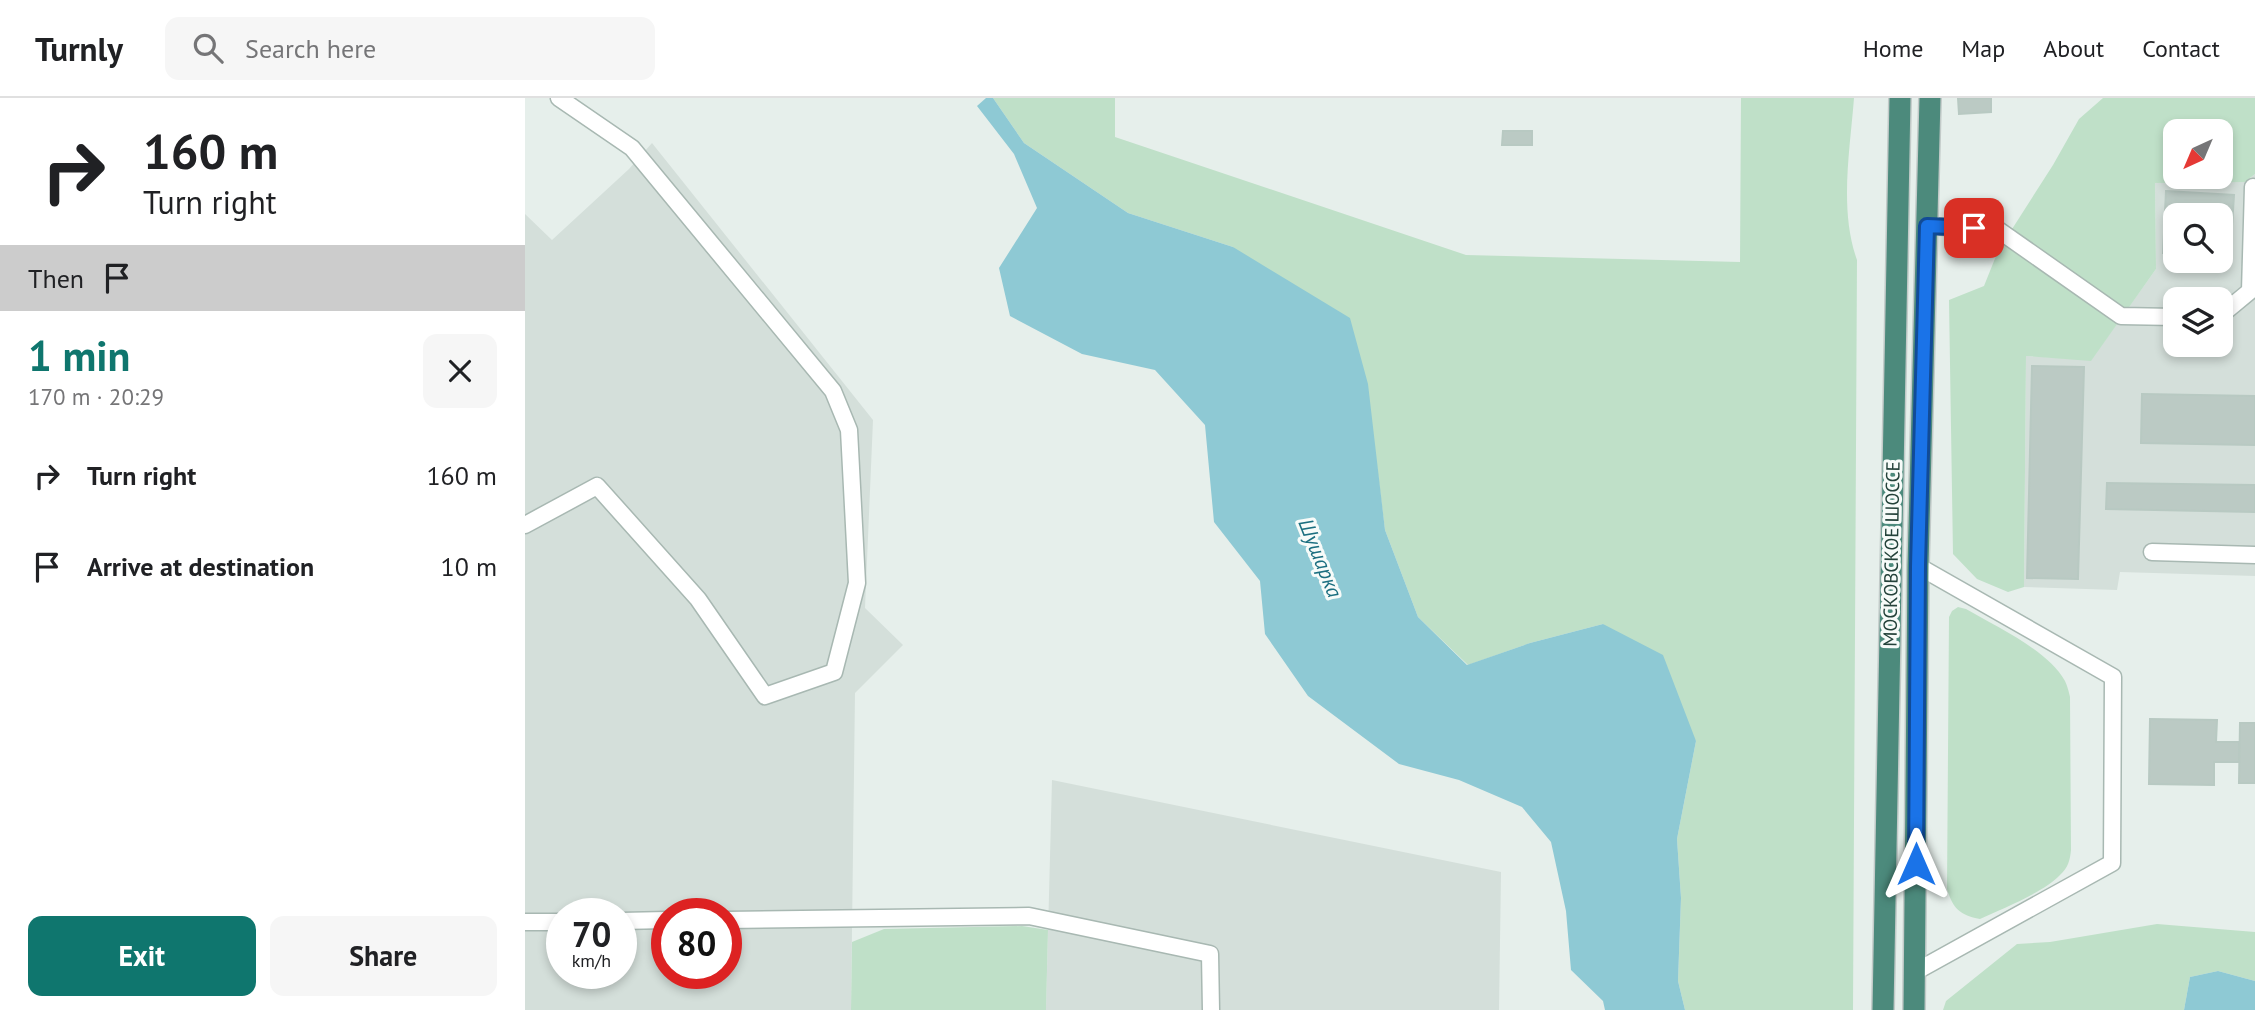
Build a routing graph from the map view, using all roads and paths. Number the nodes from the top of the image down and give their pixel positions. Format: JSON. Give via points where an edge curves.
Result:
{"nodes":[{"id":1,"x":559,"y":98,"type":"edge"},
{"id":2,"x":1900,"y":98,"type":"edge"},
{"id":3,"x":1930,"y":98,"type":"edge"},
{"id":4,"x":2253,"y":187,"type":"dead end"},
{"id":5,"x":1927,"y":226,"type":"junction"},
{"id":6,"x":2233,"y":305,"type":"edge"},
{"id":7,"x":2163,"y":317,"type":"edge"},
{"id":8,"x":525,"y":525,"type":"edge"},
{"id":9,"x":2152,"y":552,"type":"dead end"},
{"id":10,"x":2255,"y":555,"type":"edge"},
{"id":11,"x":1918,"y":566,"type":"junction"},
{"id":12,"x":742,"y":920,"type":"edge"},
{"id":13,"x":525,"y":922,"type":"edge"},
{"id":14,"x":546,"y":922,"type":"edge"},
{"id":15,"x":1915,"y":972,"type":"junction"},
{"id":16,"x":1211,"y":1010,"type":"edge"},
{"id":17,"x":1883,"y":1010,"type":"edge"},
{"id":18,"x":1914,"y":1010,"type":"edge"}],
"edges":[{"from":1,"to":8,"type":"lane","via":[[632,148],[833,391],[849,430],[857,583],[834,672],[765,695],[698,599],[597,486]]},
{"from":2,"to":17,"type":"highway","name":"МОСКОВСКОЕ ШОССЕ"},
{"from":3,"to":5,"type":"highway","name":"МОСКОВСКОЕ ШОССЕ"},
{"from":4,"to":6,"type":"lane","via":[[2250,291]]},
{"from":5,"to":7,"type":"lane","via":[[1997,229],[2121,316]]},
{"from":5,"to":11,"type":"highway","name":"МОСКОВСКОЕ ШОССЕ"},
{"from":9,"to":10,"type":"lane"},
{"from":11,"to":15,"type":"highway","name":"МОСКОВСКОЕ ШОССЕ"},
{"from":11,"to":15,"type":"lane","via":[[2113,677],[2112,863]]},
{"from":12,"to":16,"type":"lane","via":[[1029,916],[1210,954]]},
{"from":13,"to":14,"type":"lane"},
{"from":15,"to":18,"type":"highway","name":"МОСКОВСКОЕ ШОССЕ"}]}
